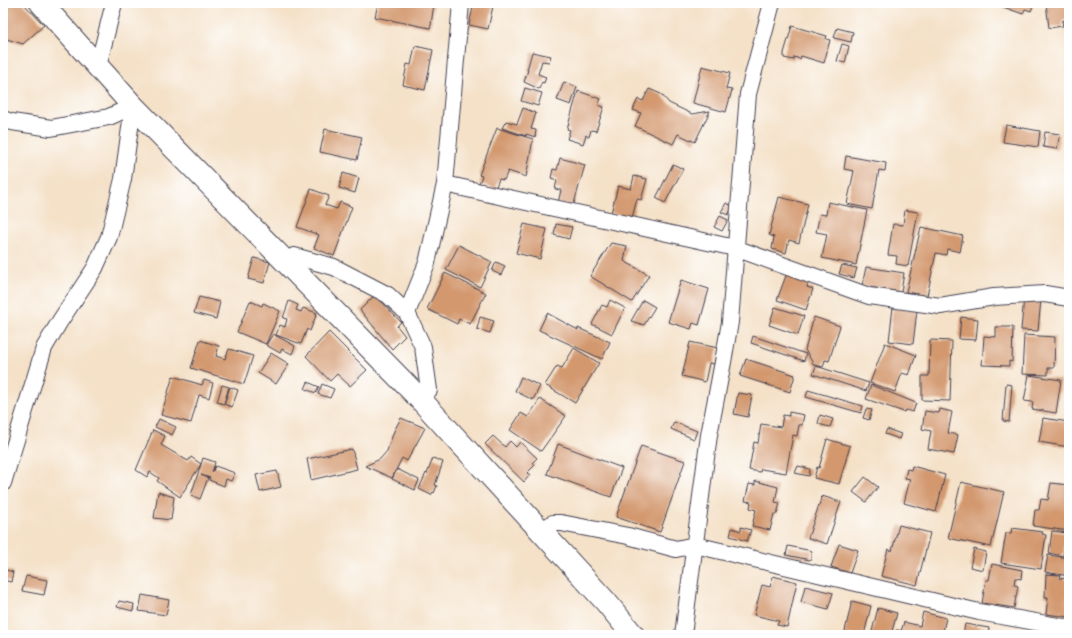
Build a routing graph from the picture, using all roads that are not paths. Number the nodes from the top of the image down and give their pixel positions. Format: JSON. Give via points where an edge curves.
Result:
{"nodes":[{"id":1,"x":41,"y":3,"type":"edge"},
{"id":2,"x":114,"y":3,"type":"edge"},
{"id":3,"x":461,"y":3,"type":"edge"},
{"id":4,"x":772,"y":3,"type":"edge"},
{"id":5,"x":98,"y":66,"type":"junction"},
{"id":6,"x":134,"y":106,"type":"junction"},
{"id":7,"x":3,"y":120,"type":"edge"},
{"id":8,"x":445,"y":184,"type":"junction"},
{"id":9,"x":735,"y":248,"type":"junction"},
{"id":10,"x":286,"y":261,"type":"junction"},
{"id":11,"x":1069,"y":298,"type":"edge"},
{"id":12,"x":407,"y":313,"type":"junction"},
{"id":13,"x":420,"y":399,"type":"junction"},
{"id":14,"x":3,"y":483,"type":"edge"},
{"id":15,"x":541,"y":531,"type":"junction"},
{"id":16,"x":695,"y":545,"type":"junction"},
{"id":17,"x":1069,"y":628,"type":"edge"},
{"id":18,"x":633,"y":635,"type":"edge"},
{"id":19,"x":683,"y":635,"type":"edge"}],
"edges":[{"from":1,"to":5,"type":"street"},
{"from":2,"to":5,"type":"street"},
{"from":3,"to":8,"type":"street"},
{"from":4,"to":9,"type":"street","via":[[748,94]]},
{"from":5,"to":6,"type":"street"},
{"from":6,"to":7,"type":"street","via":[[109,117],[51,128]]},
{"from":6,"to":10,"type":"street"},
{"from":6,"to":14,"type":"street","via":[[123,179],[109,237],[95,268],[44,348]]},
{"from":8,"to":9,"type":"street"},
{"from":8,"to":12,"type":"street","via":[[427,263]]},
{"from":9,"to":11,"type":"street","via":[[869,296],[908,302],[940,306],[994,296],[1045,294]]},
{"from":9,"to":16,"type":"street","via":[[730,322],[709,434]]},
{"from":10,"to":12,"type":"street","via":[[294,256],[334,267],[388,295]]},
{"from":10,"to":13,"type":"street"},
{"from":12,"to":13,"type":"street","via":[[423,347],[429,390]]},
{"from":13,"to":15,"type":"street"},
{"from":15,"to":16,"type":"street","via":[[553,523],[561,523],[628,536],[676,549]]},
{"from":15,"to":18,"type":"street"},
{"from":16,"to":17,"type":"street","via":[[979,612]]},
{"from":16,"to":19,"type":"street"}]}
